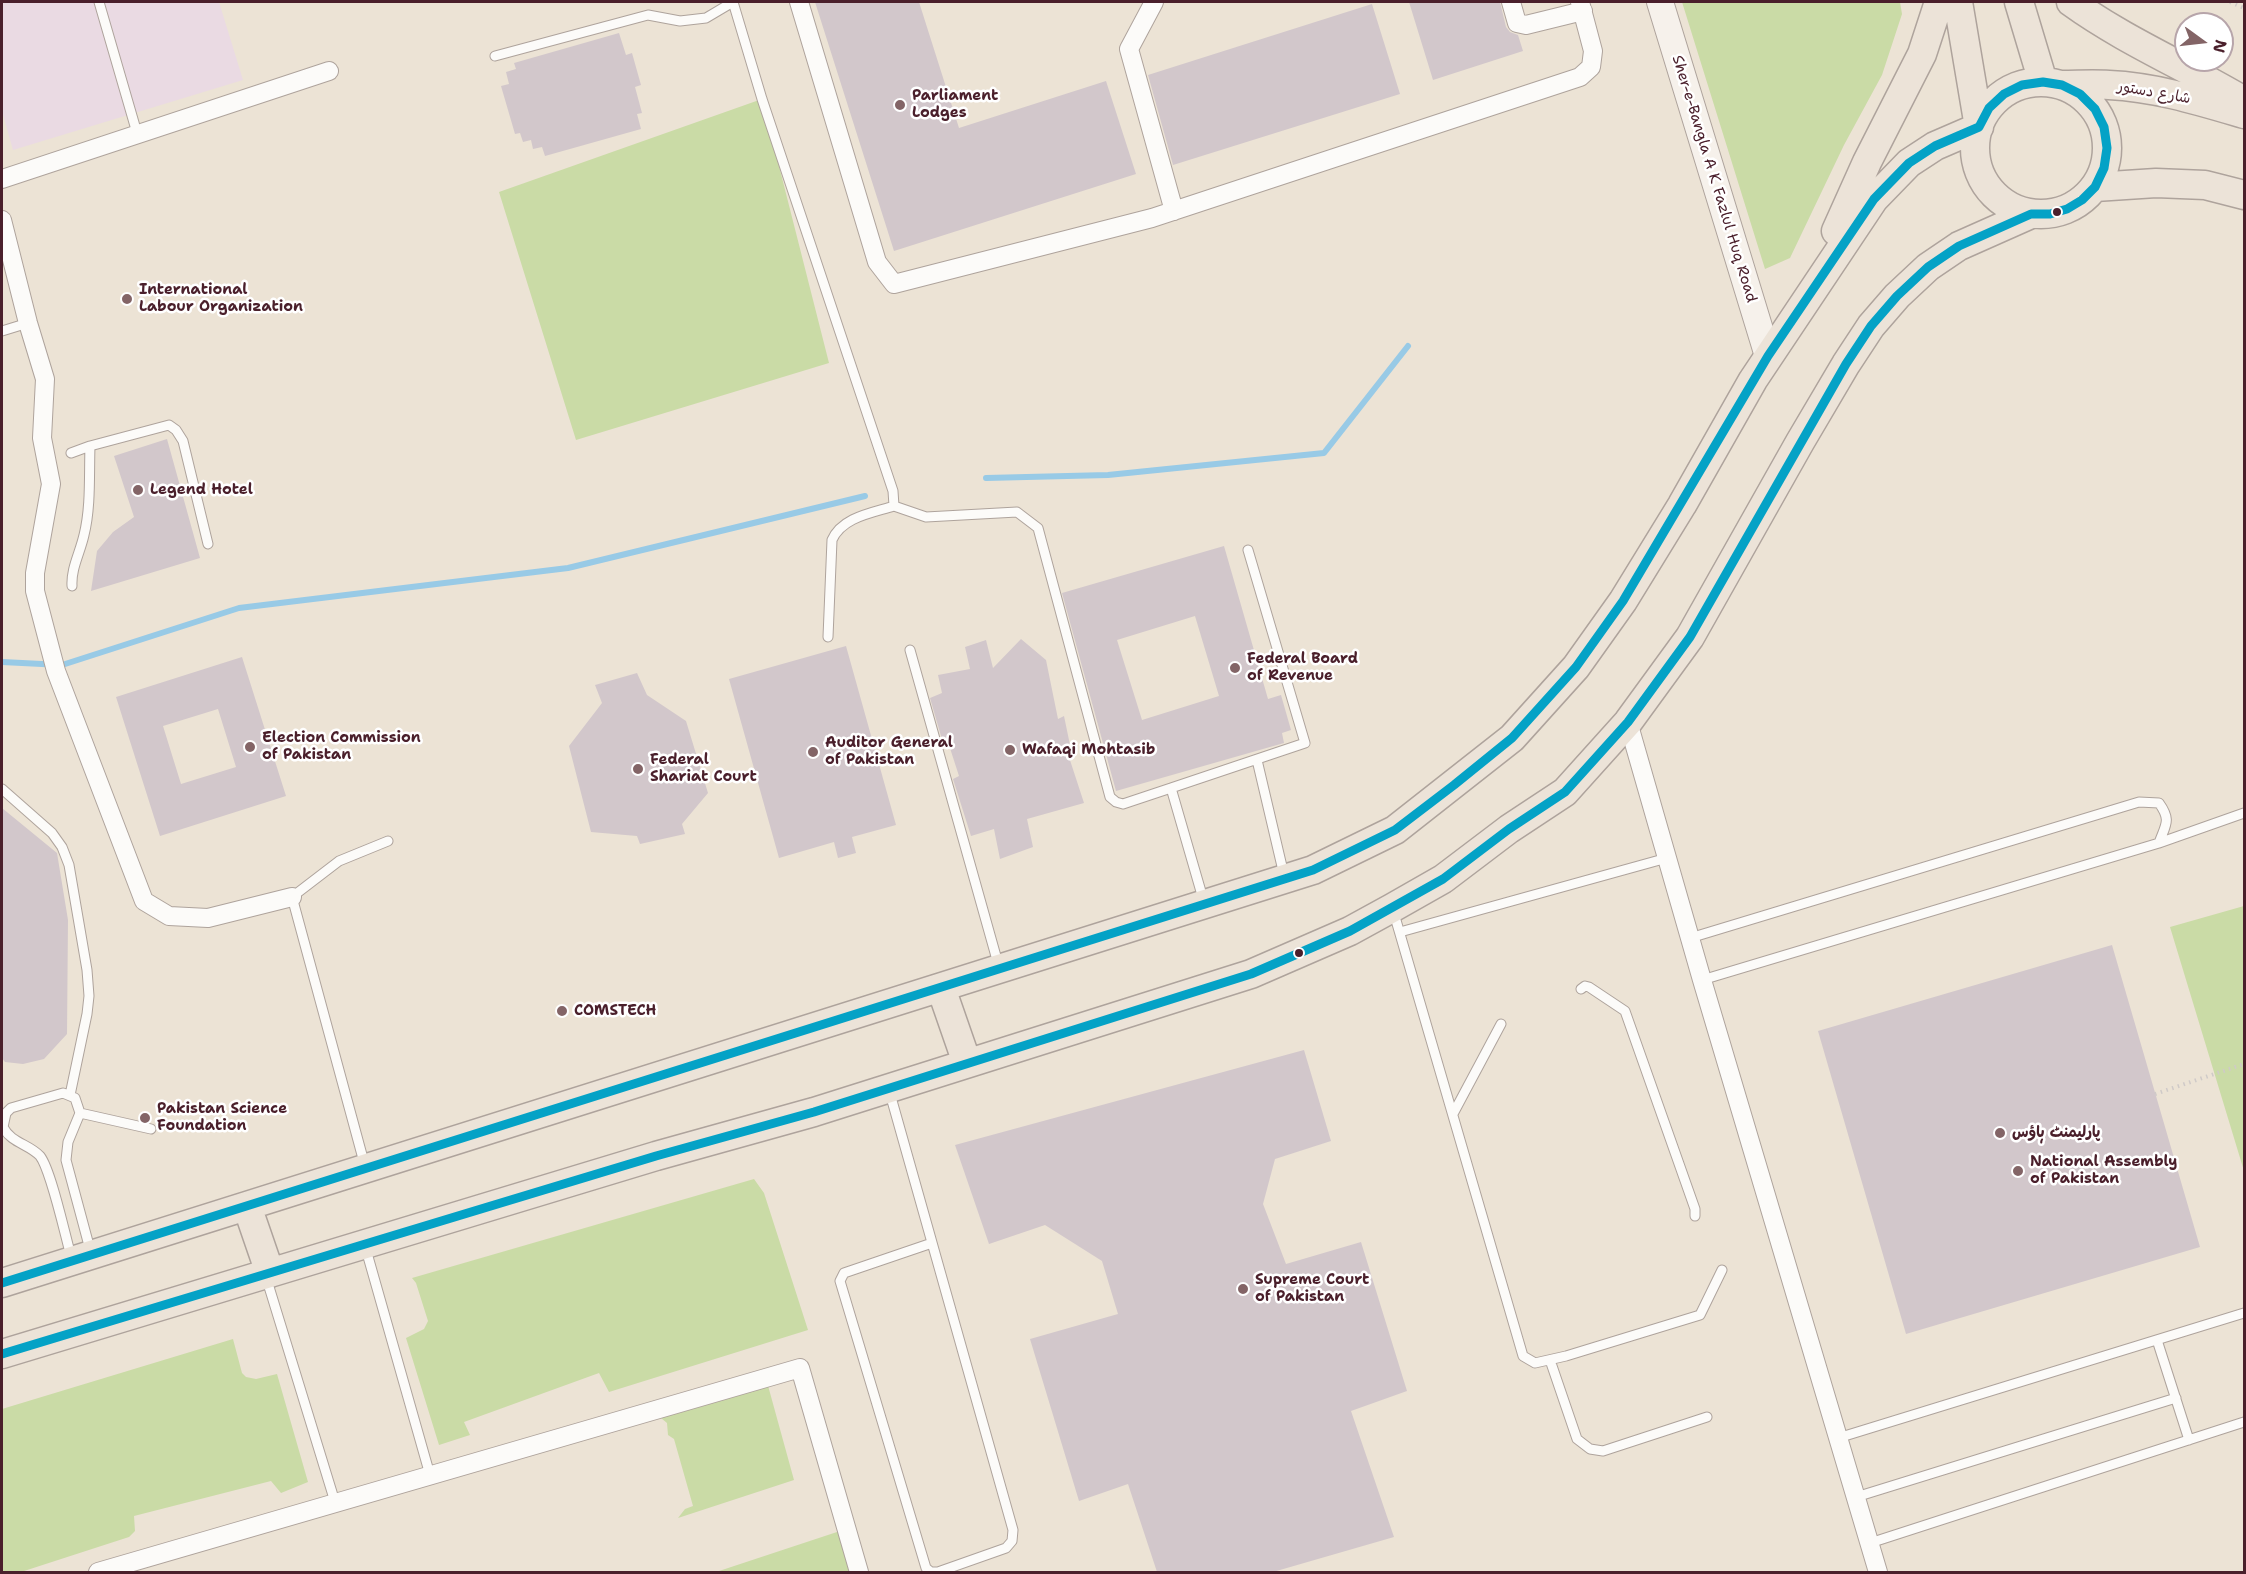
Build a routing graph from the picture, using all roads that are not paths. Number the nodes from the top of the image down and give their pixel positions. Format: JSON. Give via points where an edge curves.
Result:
{"nodes":[{"id":1,"x":99,"y":2,"type":"edge"},
{"id":2,"x":733,"y":2,"type":"edge"},
{"id":3,"x":799,"y":2,"type":"edge"},
{"id":4,"x":1154,"y":2,"type":"edge"},
{"id":5,"x":1511,"y":2,"type":"edge"},
{"id":6,"x":1660,"y":2,"type":"edge"},
{"id":7,"x":1939,"y":2,"type":"edge"},
{"id":8,"x":1958,"y":2,"type":"edge"},
{"id":9,"x":2019,"y":2,"type":"edge"},
{"id":10,"x":2070,"y":2,"type":"edge"},
{"id":11,"x":1581,"y":6,"type":"edge"},
{"id":12,"x":495,"y":56,"type":"dead end"},
{"id":13,"x":329,"y":70,"type":"dead end"},
{"id":14,"x":2052,"y":83,"type":"junction"},
{"id":15,"x":2244,"y":101,"type":"edge"},
{"id":16,"x":2244,"y":114,"type":"edge"},
{"id":17,"x":1979,"y":127,"type":"junction"},
{"id":18,"x":137,"y":133,"type":"junction"},
{"id":19,"x":2,"y":178,"type":"edge"},
{"id":20,"x":2095,"y":187,"type":"junction"},
{"id":21,"x":2244,"y":195,"type":"edge"},
{"id":22,"x":1174,"y":211,"type":"junction"},
{"id":23,"x":2031,"y":213,"type":"junction"},
{"id":24,"x":2,"y":220,"type":"edge"},
{"id":25,"x":1819,"y":281,"type":"junction"},
{"id":26,"x":28,"y":323,"type":"junction"},
{"id":27,"x":2,"y":331,"type":"edge"},
{"id":28,"x":1768,"y":356,"type":"junction"},
{"id":29,"x":90,"y":446,"type":"junction"},
{"id":30,"x":71,"y":453,"type":"dead end"},
{"id":31,"x":894,"y":506,"type":"junction"},
{"id":32,"x":208,"y":544,"type":"dead end"},
{"id":33,"x":1248,"y":550,"type":"dead end"},
{"id":34,"x":72,"y":586,"type":"dead end"},
{"id":35,"x":828,"y":637,"type":"dead end"},
{"id":36,"x":910,"y":650,"type":"dead end"},
{"id":37,"x":1628,"y":722,"type":"junction"},
{"id":38,"x":1257,"y":760,"type":"junction"},
{"id":39,"x":1171,"y":788,"type":"junction"},
{"id":40,"x":2,"y":789,"type":"edge"},
{"id":41,"x":2244,"y":813,"type":"edge"},
{"id":42,"x":388,"y":841,"type":"dead end"},
{"id":43,"x":2159,"y":843,"type":"junction"},
{"id":44,"x":1667,"y":858,"type":"junction"},
{"id":45,"x":1285,"y":879,"type":"junction"},
{"id":46,"x":292,"y":897,"type":"junction"},
{"id":47,"x":1205,"y":904,"type":"junction"},
{"id":48,"x":1396,"y":920,"type":"junction"},
{"id":49,"x":1690,"y":938,"type":"junction"},
{"id":50,"x":1000,"y":969,"type":"junction"},
{"id":51,"x":1702,"y":980,"type":"junction"},
{"id":52,"x":941,"y":988,"type":"junction"},
{"id":53,"x":1581,"y":989,"type":"dead end"},
{"id":54,"x":1501,"y":1024,"type":"dead end"},
{"id":55,"x":968,"y":1063,"type":"junction"},
{"id":56,"x":888,"y":1088,"type":"junction"},
{"id":57,"x":70,"y":1095,"type":"junction"},
{"id":58,"x":4,"y":1110,"type":"edge"},
{"id":59,"x":80,"y":1113,"type":"junction"},
{"id":60,"x":1453,"y":1114,"type":"junction"},
{"id":61,"x":151,"y":1130,"type":"dead end"},
{"id":62,"x":4,"y":1135,"type":"edge"},
{"id":63,"x":366,"y":1169,"type":"junction"},
{"id":64,"x":247,"y":1206,"type":"junction"},
{"id":65,"x":1695,"y":1216,"type":"dead end"},
{"id":66,"x":932,"y":1243,"type":"junction"},
{"id":67,"x":364,"y":1244,"type":"junction"},
{"id":68,"x":82,"y":1258,"type":"junction"},
{"id":69,"x":1722,"y":1269,"type":"dead end"},
{"id":70,"x":268,"y":1274,"type":"junction"},
{"id":71,"x":2,"y":1283,"type":"edge"},
{"id":72,"x":2244,"y":1313,"type":"edge"},
{"id":73,"x":2157,"y":1340,"type":"junction"},
{"id":74,"x":2,"y":1354,"type":"edge"},
{"id":75,"x":1550,"y":1360,"type":"junction"},
{"id":76,"x":2176,"y":1398,"type":"junction"},
{"id":77,"x":1707,"y":1417,"type":"dead end"},
{"id":78,"x":2244,"y":1422,"type":"edge"},
{"id":79,"x":1838,"y":1438,"type":"junction"},
{"id":80,"x":2189,"y":1440,"type":"junction"},
{"id":81,"x":430,"y":1475,"type":"junction"},
{"id":82,"x":1856,"y":1497,"type":"junction"},
{"id":83,"x":335,"y":1502,"type":"junction"},
{"id":84,"x":1870,"y":1544,"type":"junction"},
{"id":85,"x":98,"y":1572,"type":"edge"},
{"id":86,"x":859,"y":1572,"type":"edge"},
{"id":87,"x":1878,"y":1572,"type":"edge"}],
"edges":[{"from":1,"to":18,"type":"lane"},
{"from":2,"to":12,"type":"lane","via":[[706,18],[680,21],[648,15]]},
{"from":2,"to":31,"type":"lane","via":[[893,491]]},
{"from":3,"to":22,"type":"street","via":[[877,262],[894,284]]},
{"from":4,"to":22,"type":"street","via":[[1129,50]]},
{"from":5,"to":11,"type":"street","via":[[1517,23],[1526,25]]},
{"from":6,"to":28,"type":"street","name":"Sher-e-Bangla A K Fazlul Huq Road"},
{"from":7,"to":25,"type":"main road","via":[[1922,54],[1867,162]]},
{"from":8,"to":17,"type":"main road"},
{"from":9,"to":14,"type":"main road"},
{"from":10,"to":15,"type":"main road"},
{"from":11,"to":22,"type":"street","via":[[1593,51],[1591,67],[1580,77]]},
{"from":13,"to":18,"type":"street"},
{"from":14,"to":16,"type":"main road","name":"شارع دستور","via":[[2109,84],[2156,91]]},
{"from":14,"to":17,"type":"main road","via":[[2022,85],[2004,94],[1989,108]]},
{"from":14,"to":20,"type":"main road","via":[[2080,94],[2095,109],[2104,127],[2106,158]]},
{"from":17,"to":23,"type":"main road","via":[[1977,165],[1985,182],[2013,208]]},
{"from":17,"to":25,"type":"main road","via":[[1935,146],[1909,163],[1874,199]]},
{"from":18,"to":19,"type":"street"},
{"from":20,"to":21,"type":"main road","via":[[2205,185]]},
{"from":20,"to":23,"type":"main road","via":[[2067,209],[2050,214]]},
{"from":23,"to":37,"type":"main road","via":[[1959,246],[1928,267],[1871,326],[1800,442],[1690,637]]},
{"from":24,"to":26,"type":"street"},
{"from":25,"to":28,"type":"main road"},
{"from":26,"to":27,"type":"lane"},
{"from":26,"to":46,"type":"street","via":[[45,380],[42,438],[52,458],[35,591],[56,671],[144,901],[169,916],[208,918]]},
{"from":28,"to":45,"type":"main road","via":[[1623,600],[1576,666],[1512,738],[1395,830],[1313,870]]},
{"from":29,"to":30,"type":"lane"},
{"from":29,"to":32,"type":"lane","via":[[169,425],[176,430],[183,441]]},
{"from":29,"to":34,"type":"lane","via":[[85,534]]},
{"from":31,"to":35,"type":"lane","via":[[848,521],[836,530],[832,540]]},
{"from":31,"to":39,"type":"lane","via":[[926,517],[1017,512],[1038,528],[1110,797],[1123,804]]},
{"from":33,"to":38,"type":"lane","via":[[1305,744]]},
{"from":36,"to":50,"type":"lane"},
{"from":37,"to":44,"type":"street"},
{"from":37,"to":48,"type":"main road","via":[[1565,792],[1509,829]]},
{"from":38,"to":39,"type":"lane"},
{"from":38,"to":45,"type":"lane"},
{"from":39,"to":47,"type":"lane"},
{"from":40,"to":57,"type":"lane","via":[[52,833],[69,866],[89,996]]},
{"from":41,"to":43,"type":"lane"},
{"from":42,"to":46,"type":"lane","via":[[339,861]]},
{"from":43,"to":49,"type":"lane","via":[[2168,822],[2165,811],[2159,803],[2139,802]]},
{"from":43,"to":51,"type":"lane"},
{"from":44,"to":48,"type":"lane"},
{"from":44,"to":49,"type":"street"},
{"from":45,"to":47,"type":"main road"},
{"from":46,"to":63,"type":"lane"},
{"from":47,"to":50,"type":"main road"},
{"from":48,"to":55,"type":"main road","via":[[1350,931],[1251,974]]},
{"from":48,"to":60,"type":"lane"},
{"from":49,"to":51,"type":"street"},
{"from":50,"to":52,"type":"main road"},
{"from":51,"to":79,"type":"street"},
{"from":52,"to":55,"type":"main road"},
{"from":52,"to":63,"type":"main road"},
{"from":53,"to":65,"type":"lane","via":[[1589,987],[1625,1011]]},
{"from":54,"to":60,"type":"lane"},
{"from":55,"to":56,"type":"main road"},
{"from":56,"to":66,"type":"lane"},
{"from":56,"to":67,"type":"main road"},
{"from":57,"to":58,"type":"lane"},
{"from":57,"to":59,"type":"lane"},
{"from":58,"to":62,"type":"lane"},
{"from":59,"to":61,"type":"lane"},
{"from":59,"to":68,"type":"lane","via":[[68,1142],[66,1160]]},
{"from":60,"to":75,"type":"lane","via":[[1523,1356],[1535,1363]]},
{"from":62,"to":68,"type":"lane","via":[[36,1153],[45,1165]]},
{"from":63,"to":64,"type":"main road"},
{"from":64,"to":68,"type":"main road"},
{"from":64,"to":70,"type":"main road"},
{"from":66,"to":66,"type":"lane","via":[[1013,1530],[1012,1541],[1006,1548],[938,1572],[926,1568],[840,1281],[844,1273]]},
{"from":67,"to":70,"type":"main road"},
{"from":67,"to":81,"type":"lane"},
{"from":68,"to":71,"type":"main road"},
{"from":69,"to":75,"type":"lane","via":[[1700,1316]]},
{"from":70,"to":74,"type":"main road"},
{"from":70,"to":83,"type":"lane"},
{"from":72,"to":73,"type":"lane"},
{"from":73,"to":76,"type":"lane"},
{"from":73,"to":79,"type":"lane"},
{"from":75,"to":77,"type":"lane","via":[[1577,1439],[1590,1449],[1603,1451]]},
{"from":76,"to":80,"type":"lane"},
{"from":76,"to":82,"type":"lane"},
{"from":78,"to":80,"type":"lane"},
{"from":79,"to":82,"type":"street"},
{"from":80,"to":84,"type":"lane"},
{"from":81,"to":83,"type":"street"},
{"from":81,"to":86,"type":"street","via":[[800,1368]]},
{"from":82,"to":84,"type":"street"},
{"from":83,"to":85,"type":"street"},
{"from":84,"to":87,"type":"street"}]}
